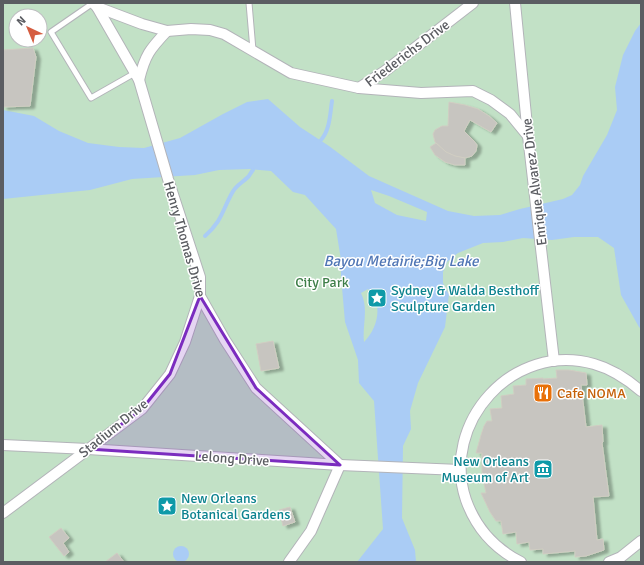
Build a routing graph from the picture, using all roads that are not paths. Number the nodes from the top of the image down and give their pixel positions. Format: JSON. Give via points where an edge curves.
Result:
{"nodes":[{"id":1,"x":249,"y":3,"type":"edge"},
{"id":2,"x":473,"y":3,"type":"edge"},
{"id":3,"x":515,"y":3,"type":"edge"},
{"id":4,"x":94,"y":4,"type":"edge"},
{"id":5,"x":167,"y":31,"type":"junction"},
{"id":6,"x":253,"y":50,"type":"junction"},
{"id":7,"x":137,"y":76,"type":"junction"},
{"id":8,"x":359,"y":88,"type":"junction"},
{"id":9,"x":528,"y":136,"type":"junction"},
{"id":10,"x":200,"y":296,"type":"junction"},
{"id":11,"x":554,"y":361,"type":"junction"},
{"id":12,"x":641,"y":391,"type":"edge"},
{"id":13,"x":3,"y":445,"type":"edge"},
{"id":14,"x":88,"y":449,"type":"junction"},
{"id":15,"x":340,"y":465,"type":"junction"},
{"id":16,"x":460,"y":470,"type":"junction"},
{"id":17,"x":3,"y":513,"type":"edge"},
{"id":18,"x":641,"y":541,"type":"edge"},
{"id":19,"x":289,"y":562,"type":"edge"},
{"id":20,"x":521,"y":562,"type":"edge"},
{"id":21,"x":609,"y":562,"type":"edge"}],
"edges":[{"from":1,"to":6,"type":"lane"},
{"from":2,"to":8,"type":"street","name":"Friederichs Drive"},
{"from":3,"to":9,"type":"street","name":"Enrique Alvarez Drive"},
{"from":4,"to":5,"type":"street","name":"Friederichs Drive","via":[[142,24]]},
{"from":4,"to":7,"type":"street","name":"Henry Thomas Drive"},
{"from":4,"to":7,"type":"lane","via":[[51,32],[91,98]]},
{"from":5,"to":6,"type":"street","name":"Friederichs Drive","via":[[210,30],[224,34]]},
{"from":5,"to":7,"type":"street","via":[[151,48]]},
{"from":6,"to":8,"type":"street","name":"Friederichs Drive","via":[[291,73]]},
{"from":7,"to":10,"type":"street","name":"Henry Thomas Drive","via":[[200,277]]},
{"from":8,"to":9,"type":"street","name":"Friederichs Drive","via":[[421,93],[473,92],[491,100],[510,114]]},
{"from":9,"to":11,"type":"street","name":"Enrique Alvarez Drive"},
{"from":10,"to":14,"type":"street","name":"Stadium Drive","via":[[185,342],[170,374],[142,409]]},
{"from":10,"to":15,"type":"street","name":"Henry Thomas Drive","via":[[256,388]]},
{"from":11,"to":12,"type":"street","via":[[593,364],[611,370]]},
{"from":11,"to":16,"type":"street","via":[[535,365],[517,373],[486,397],[466,431]]},
{"from":13,"to":14,"type":"street","name":"Lelong Drive"},
{"from":14,"to":15,"type":"street","name":"Lelong Drive"},
{"from":14,"to":17,"type":"street","name":"Stadium Drive"},
{"from":15,"to":16,"type":"street","name":"Lelong Drive"},
{"from":15,"to":19,"type":"street","via":[[311,531]]},
{"from":16,"to":20,"type":"street","via":[[463,491],[480,528],[494,544]]},
{"from":18,"to":21,"type":"street","via":[[621,557]]}]}
